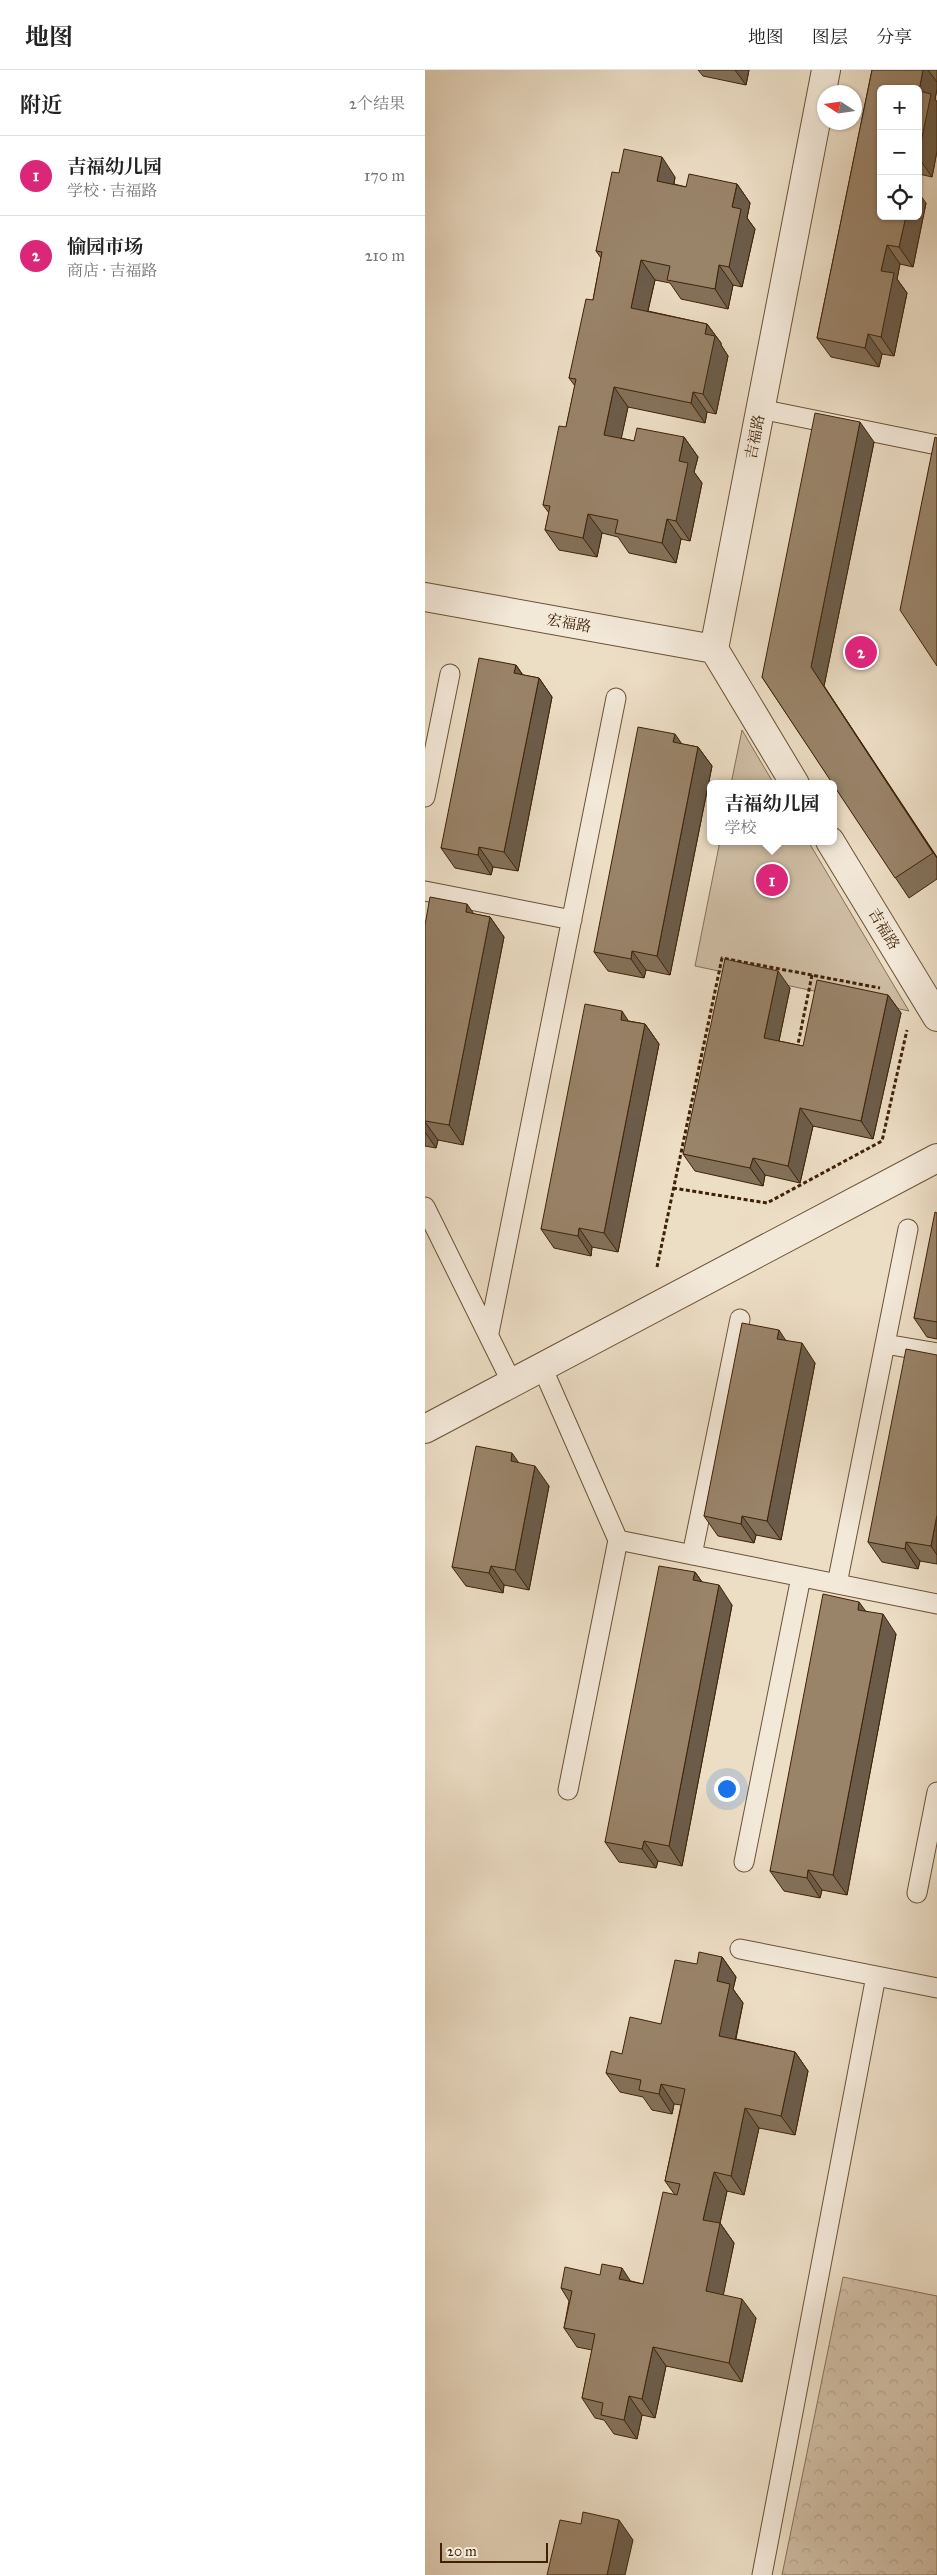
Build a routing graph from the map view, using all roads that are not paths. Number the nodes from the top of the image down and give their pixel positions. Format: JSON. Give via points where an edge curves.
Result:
{"nodes":[{"id":1,"x":826,"y":70,"type":"edge"},
{"id":2,"x":760,"y":409,"type":"junction"},
{"id":3,"x":937,"y":445,"type":"edge"},
{"id":4,"x":425,"y":597,"type":"edge"},
{"id":5,"x":713,"y":649,"type":"junction"},
{"id":6,"x":450,"y":674,"type":"dead end"},
{"id":7,"x":616,"y":698,"type":"dead end"},
{"id":8,"x":793,"y":780,"type":"edge"},
{"id":9,"x":425,"y":797,"type":"edge"},
{"id":10,"x":832,"y":845,"type":"edge"},
{"id":11,"x":425,"y":891,"type":"edge"},
{"id":12,"x":572,"y":920,"type":"junction"},
{"id":13,"x":937,"y":1017,"type":"edge"},
{"id":14,"x":937,"y":1158,"type":"edge"},
{"id":15,"x":425,"y":1207,"type":"edge"},
{"id":16,"x":909,"y":1230,"type":"dead end"},
{"id":17,"x":740,"y":1319,"type":"dead end"},
{"id":18,"x":489,"y":1333,"type":"junction"},
{"id":19,"x":885,"y":1344,"type":"junction"},
{"id":20,"x":937,"y":1353,"type":"edge"},
{"id":21,"x":542,"y":1368,"type":"junction"},
{"id":22,"x":512,"y":1383,"type":"junction"},
{"id":23,"x":425,"y":1429,"type":"edge"},
{"id":24,"x":618,"y":1540,"type":"junction"},
{"id":25,"x":692,"y":1555,"type":"junction"},
{"id":26,"x":801,"y":1577,"type":"junction"},
{"id":27,"x":837,"y":1584,"type":"junction"},
{"id":28,"x":937,"y":1604,"type":"edge"},
{"id":29,"x":567,"y":1790,"type":"dead end"},
{"id":30,"x":937,"y":1792,"type":"edge"},
{"id":31,"x":744,"y":1862,"type":"dead end"},
{"id":32,"x":917,"y":1893,"type":"dead end"},
{"id":33,"x":740,"y":1949,"type":"dead end"},
{"id":34,"x":876,"y":1976,"type":"junction"},
{"id":35,"x":937,"y":1988,"type":"edge"},
{"id":36,"x":762,"y":2575,"type":"edge"}],
"edges":[{"from":1,"to":2,"type":"street","name":"吉福路"},
{"from":2,"to":3,"type":"lane"},
{"from":2,"to":5,"type":"street","name":"吉福路"},
{"from":4,"to":5,"type":"street","name":"宏福路"},
{"from":5,"to":8,"type":"street"},
{"from":6,"to":9,"type":"lane"},
{"from":7,"to":12,"type":"lane"},
{"from":10,"to":13,"type":"street","name":"吉福路"},
{"from":11,"to":12,"type":"lane"},
{"from":12,"to":18,"type":"lane"},
{"from":14,"to":21,"type":"street"},
{"from":15,"to":18,"type":"lane"},
{"from":16,"to":19,"type":"lane"},
{"from":17,"to":25,"type":"lane"},
{"from":18,"to":22,"type":"lane"},
{"from":19,"to":20,"type":"lane"},
{"from":19,"to":27,"type":"lane"},
{"from":21,"to":22,"type":"street"},
{"from":21,"to":24,"type":"lane"},
{"from":22,"to":23,"type":"street"},
{"from":24,"to":25,"type":"lane"},
{"from":24,"to":29,"type":"lane"},
{"from":25,"to":26,"type":"lane"},
{"from":26,"to":27,"type":"lane"},
{"from":26,"to":31,"type":"lane"},
{"from":27,"to":28,"type":"lane"},
{"from":30,"to":32,"type":"lane"},
{"from":33,"to":34,"type":"lane"},
{"from":34,"to":35,"type":"lane"},
{"from":34,"to":36,"type":"lane"}]}
